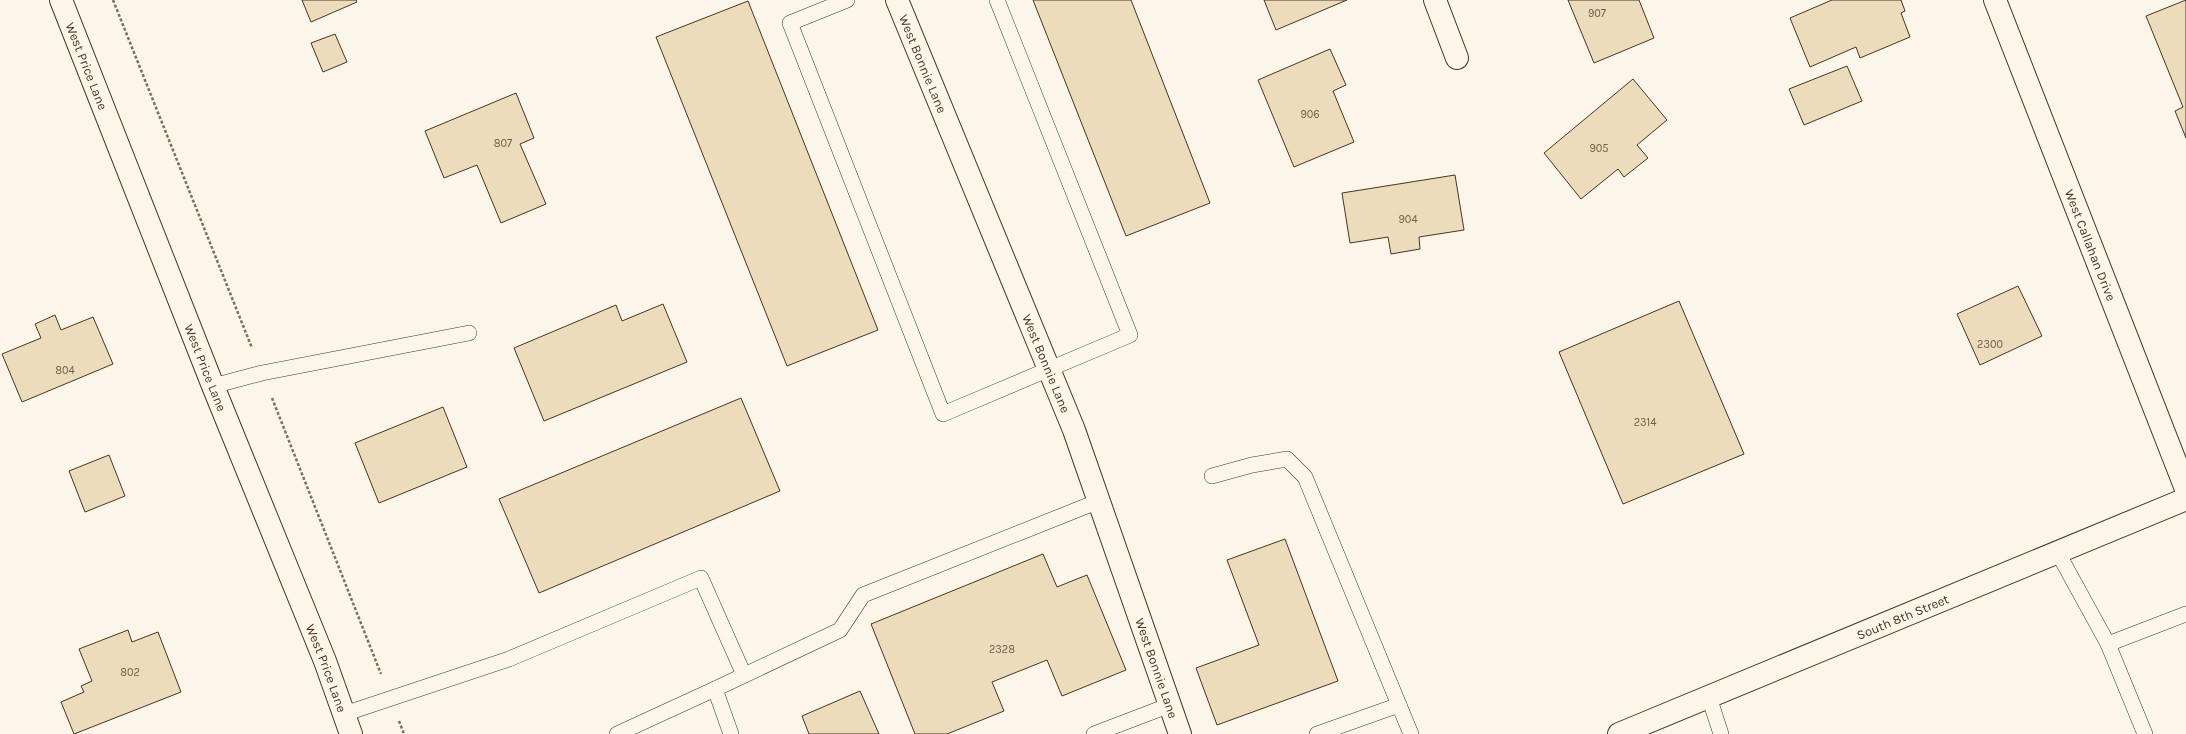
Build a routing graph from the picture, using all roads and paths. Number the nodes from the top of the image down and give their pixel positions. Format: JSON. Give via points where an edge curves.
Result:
{"nodes":[{"id":1,"x":61,"y":0,"type":"edge"},
{"id":2,"x":847,"y":0,"type":"edge"},
{"id":3,"x":897,"y":0,"type":"edge"},
{"id":4,"x":997,"y":0,"type":"edge"},
{"id":5,"x":1435,"y":0,"type":"edge"},
{"id":6,"x":1995,"y":0,"type":"edge"},
{"id":7,"x":1457,"y":58,"type":"dead end"},
{"id":8,"x":469,"y":333,"type":"dead end"},
{"id":9,"x":1048,"y":368,"type":"junction"},
{"id":10,"x":213,"y":386,"type":"junction"},
{"id":11,"x":1212,"y":476,"type":"dead end"},
{"id":12,"x":2186,"y":489,"type":"edge"},
{"id":13,"x":2186,"y":500,"type":"edge"},
{"id":14,"x":1099,"y":501,"type":"junction"},
{"id":15,"x":2058,"y":553,"type":"junction"},
{"id":16,"x":2184,"y":619,"type":"edge"},
{"id":17,"x":2108,"y":644,"type":"junction"},
{"id":18,"x":744,"y":675,"type":"junction"},
{"id":19,"x":715,"y":690,"type":"junction"},
{"id":20,"x":1709,"y":697,"type":"junction"},
{"id":21,"x":1170,"y":705,"type":"junction"},
{"id":22,"x":1399,"y":705,"type":"junction"},
{"id":23,"x":344,"y":714,"type":"junction"},
{"id":24,"x":351,"y":734,"type":"edge"},
{"id":25,"x":617,"y":734,"type":"edge"},
{"id":26,"x":732,"y":734,"type":"edge"},
{"id":27,"x":1094,"y":734,"type":"edge"},
{"id":28,"x":1180,"y":734,"type":"edge"},
{"id":29,"x":1317,"y":734,"type":"edge"},
{"id":30,"x":1411,"y":734,"type":"edge"},
{"id":31,"x":1619,"y":734,"type":"edge"},
{"id":32,"x":1721,"y":734,"type":"edge"},
{"id":33,"x":2145,"y":734,"type":"edge"}],
"edges":[{"from":1,"to":10,"type":"street","name":"West Price Lane"},
{"from":2,"to":9,"type":"lane","via":[[790,23],[943,414]]},
{"from":3,"to":9,"type":"street","name":"West Bonnie Lane"},
{"from":4,"to":9,"type":"lane","via":[[1130,335]]},
{"from":5,"to":7,"type":"street"},
{"from":6,"to":12,"type":"street","name":"West Callahan Drive"},
{"from":8,"to":10,"type":"lane","via":[[262,372]]},
{"from":9,"to":14,"type":"street","name":"West Bonnie Lane","via":[[1074,430]]},
{"from":10,"to":23,"type":"street","name":"West Price Lane","via":[[325,661]]},
{"from":11,"to":22,"type":"lane","via":[[1287,459],[1305,477]]},
{"from":13,"to":15,"type":"street","name":"South 8th Street"},
{"from":14,"to":18,"type":"lane","via":[[863,595],[840,630]]},
{"from":14,"to":21,"type":"street","name":"West Bonnie Lane"},
{"from":15,"to":17,"type":"lane"},
{"from":15,"to":20,"type":"street","name":"South 8th Street"},
{"from":16,"to":17,"type":"lane"},
{"from":17,"to":33,"type":"lane"},
{"from":18,"to":19,"type":"lane"},
{"from":18,"to":23,"type":"lane","via":[[701,578],[509,659]]},
{"from":19,"to":25,"type":"lane"},
{"from":19,"to":26,"type":"lane"},
{"from":20,"to":31,"type":"street","name":"South 8th Street"},
{"from":20,"to":32,"type":"lane"},
{"from":21,"to":27,"type":"lane"},
{"from":21,"to":28,"type":"street","name":"West Bonnie Lane"},
{"from":22,"to":29,"type":"lane"},
{"from":22,"to":30,"type":"lane"},
{"from":23,"to":24,"type":"street","name":"West Price Lane"}]}
